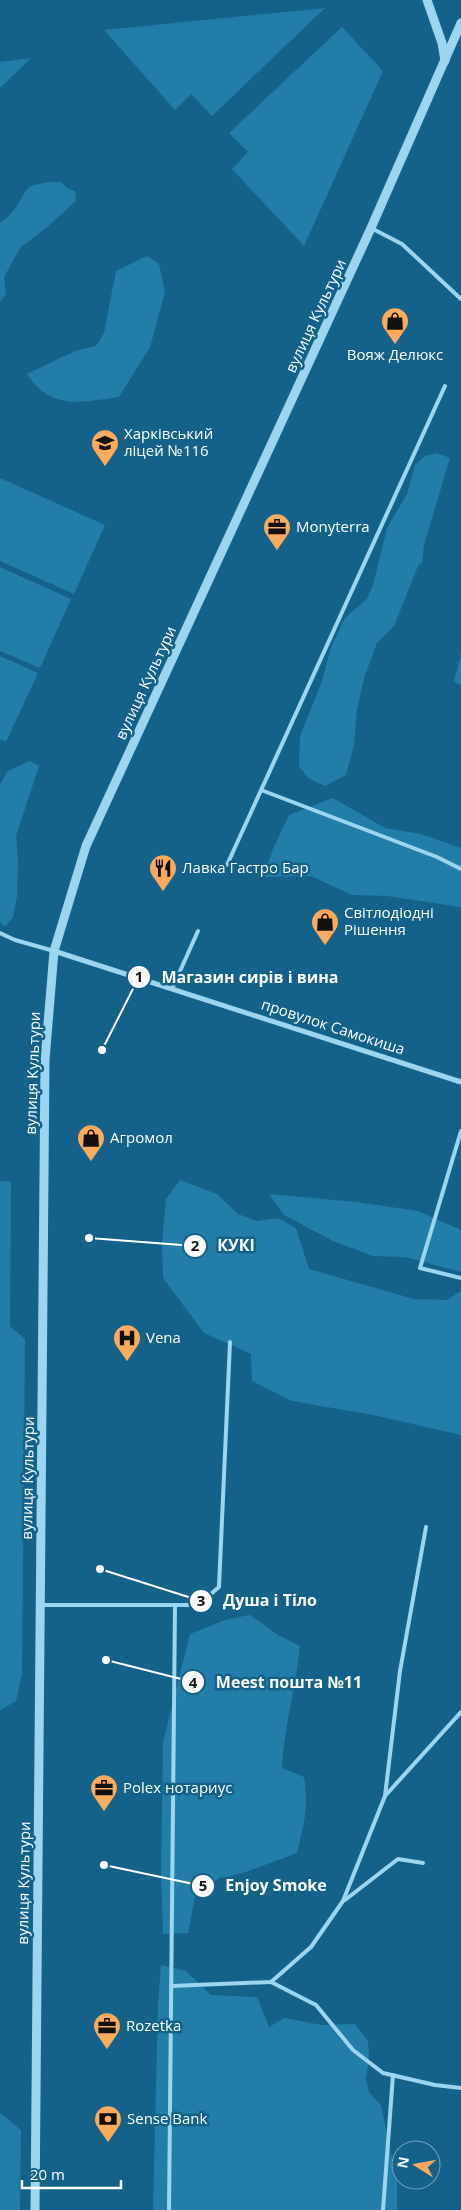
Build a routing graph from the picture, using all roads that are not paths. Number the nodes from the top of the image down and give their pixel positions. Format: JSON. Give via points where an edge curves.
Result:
{"nodes":[{"id":1,"x":427,"y":0,"type":"edge"},
{"id":2,"x":461,"y":23,"type":"edge"},
{"id":3,"x":446,"y":61,"type":"junction"},
{"id":4,"x":372,"y":228,"type":"junction"},
{"id":5,"x":461,"y":299,"type":"edge"},
{"id":6,"x":445,"y":386,"type":"dead end"},
{"id":7,"x":260,"y":790,"type":"junction"},
{"id":8,"x":227,"y":865,"type":"dead end"},
{"id":9,"x":461,"y":869,"type":"edge"},
{"id":10,"x":198,"y":932,"type":"dead end"},
{"id":11,"x":0,"y":933,"type":"edge"},
{"id":12,"x":54,"y":951,"type":"junction"},
{"id":13,"x":172,"y":989,"type":"junction"},
{"id":14,"x":461,"y":1082,"type":"edge"},
{"id":15,"x":461,"y":1131,"type":"edge"},
{"id":16,"x":461,"y":1278,"type":"edge"},
{"id":17,"x":230,"y":1342,"type":"dead end"},
{"id":18,"x":426,"y":1527,"type":"dead end"},
{"id":19,"x":40,"y":1605,"type":"junction"},
{"id":20,"x":175,"y":1605,"type":"junction"},
{"id":21,"x":461,"y":1712,"type":"edge"},
{"id":22,"x":385,"y":1796,"type":"junction"},
{"id":23,"x":424,"y":1863,"type":"dead end"},
{"id":24,"x":343,"y":1901,"type":"junction"},
{"id":25,"x":271,"y":1982,"type":"junction"},
{"id":26,"x":171,"y":1986,"type":"junction"},
{"id":27,"x":394,"y":2075,"type":"junction"},
{"id":28,"x":461,"y":2088,"type":"edge"},
{"id":29,"x":35,"y":2210,"type":"edge"},
{"id":30,"x":169,"y":2210,"type":"edge"},
{"id":31,"x":383,"y":2210,"type":"edge"}],
"edges":[{"from":1,"to":3,"type":"street"},
{"from":2,"to":3,"type":"street","name":"вулиця Культури"},
{"from":3,"to":4,"type":"street","name":"вулиця Культури"},
{"from":4,"to":5,"type":"lane","via":[[402,244]]},
{"from":4,"to":12,"type":"street","name":"вулиця Культури","via":[[86,846]]},
{"from":6,"to":7,"type":"lane"},
{"from":7,"to":8,"type":"lane"},
{"from":7,"to":9,"type":"lane","via":[[437,856]]},
{"from":10,"to":13,"type":"lane"},
{"from":11,"to":12,"type":"lane"},
{"from":12,"to":13,"type":"street","name":"провулок Самокиша"},
{"from":12,"to":19,"type":"street","name":"вулиця Культури","via":[[45,1060]]},
{"from":13,"to":14,"type":"street","name":"провулок Самокиша"},
{"from":15,"to":16,"type":"lane","via":[[420,1268]]},
{"from":17,"to":20,"type":"lane","via":[[218,1587],[198,1605]]},
{"from":18,"to":22,"type":"lane","via":[[400,1671]]},
{"from":19,"to":20,"type":"lane"},
{"from":19,"to":29,"type":"street","name":"вулиця Культури"},
{"from":20,"to":26,"type":"lane"},
{"from":21,"to":22,"type":"lane"},
{"from":22,"to":24,"type":"lane"},
{"from":23,"to":24,"type":"lane","via":[[398,1859]]},
{"from":24,"to":25,"type":"lane","via":[[311,1947]]},
{"from":25,"to":26,"type":"lane"},
{"from":25,"to":27,"type":"lane","via":[[316,2005],[353,2050],[383,2073]]},
{"from":26,"to":30,"type":"lane"},
{"from":27,"to":28,"type":"lane"},
{"from":27,"to":31,"type":"lane"}]}
